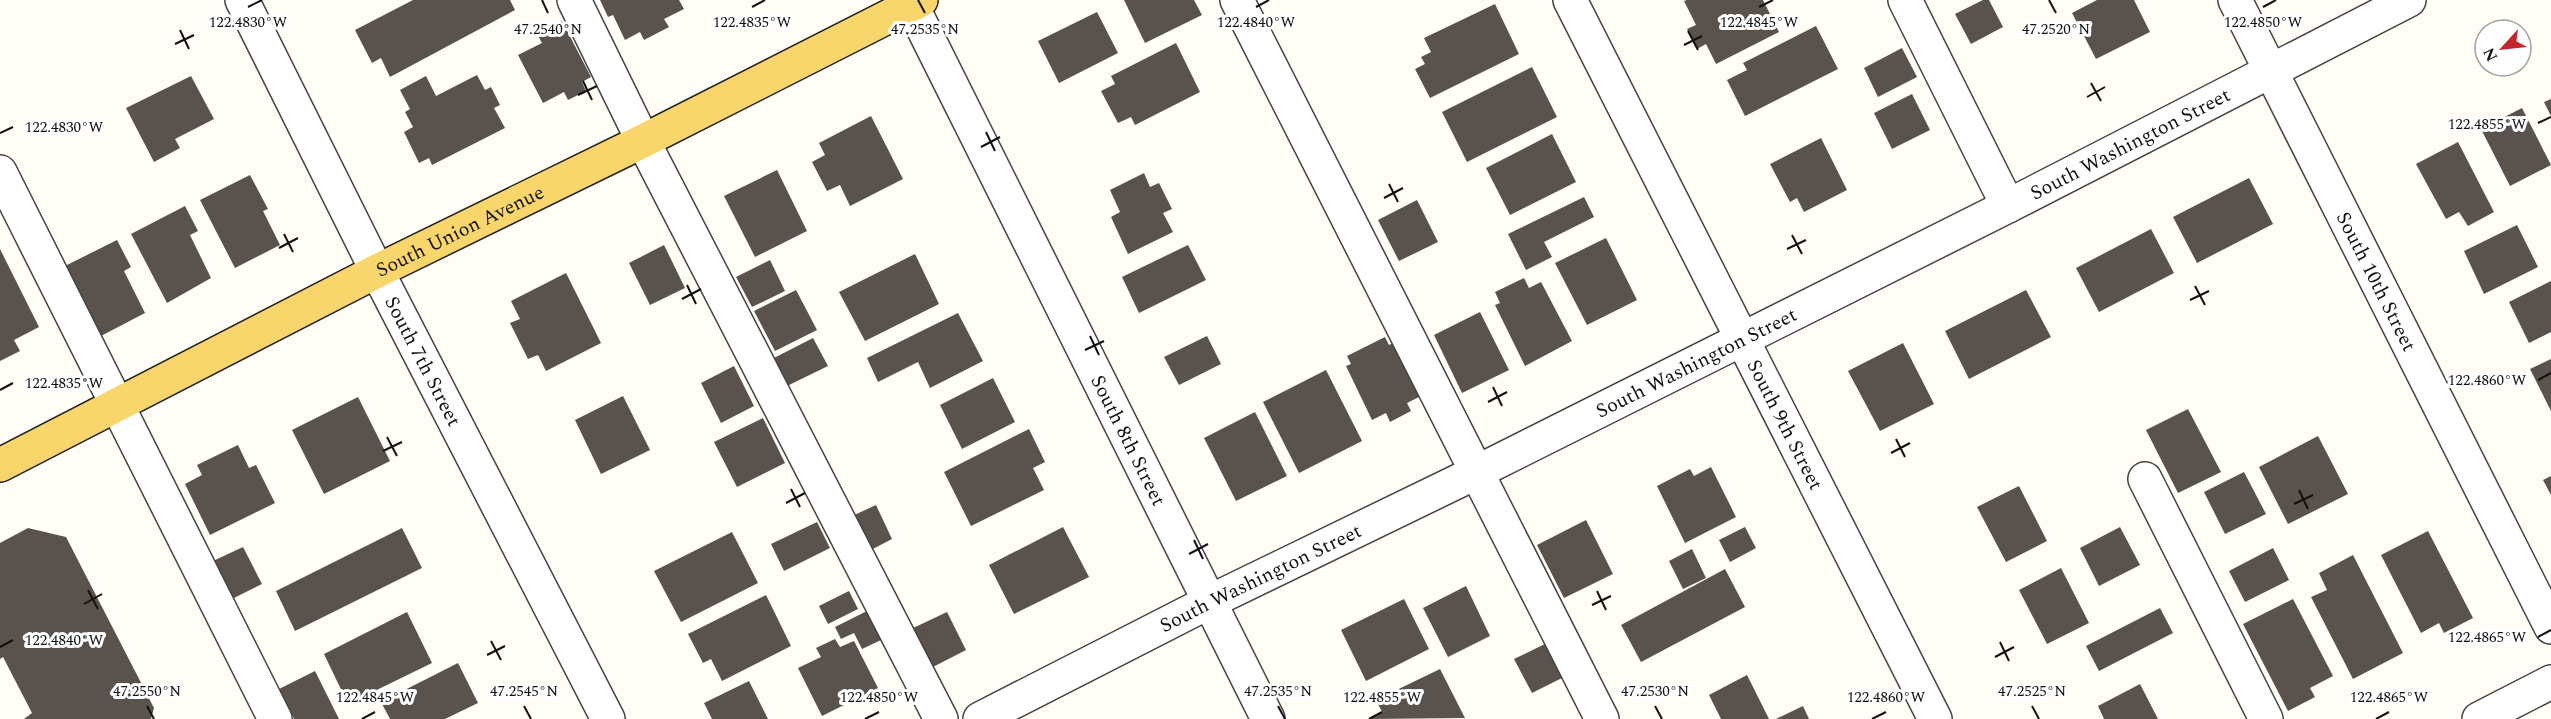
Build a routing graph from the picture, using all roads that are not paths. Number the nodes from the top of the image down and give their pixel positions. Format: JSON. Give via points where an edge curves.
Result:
{"nodes":[{"id":1,"x":242,"y":0,"type":"edge"},
{"id":2,"x":574,"y":0,"type":"edge"},
{"id":3,"x":1237,"y":0,"type":"edge"},
{"id":4,"x":1570,"y":0,"type":"edge"},
{"id":5,"x":1905,"y":0,"type":"edge"},
{"id":6,"x":2235,"y":0,"type":"edge"},
{"id":7,"x":2409,"y":0,"type":"edge"},
{"id":8,"x":914,"y":2,"type":"edge"},
{"id":9,"x":2272,"y":72,"type":"junction"},
{"id":10,"x":643,"y":141,"type":"junction"},
{"id":11,"x":0,"y":172,"type":"edge"},
{"id":12,"x":2008,"y":206,"type":"junction"},
{"id":13,"x":377,"y":271,"type":"junction"},
{"id":14,"x":1743,"y":338,"type":"junction"},
{"id":15,"x":117,"y":405,"type":"junction"},
{"id":16,"x":0,"y":465,"type":"edge"},
{"id":17,"x":1475,"y":473,"type":"junction"},
{"id":18,"x":2145,"y":479,"type":"dead end"},
{"id":19,"x":1209,"y":602,"type":"junction"},
{"id":20,"x":2551,"y":627,"type":"edge"},
{"id":21,"x":2551,"y":682,"type":"edge"},
{"id":22,"x":275,"y":719,"type":"edge"},
{"id":23,"x":608,"y":719,"type":"edge"},
{"id":24,"x":941,"y":719,"type":"edge"},
{"id":25,"x":980,"y":719,"type":"edge"},
{"id":26,"x":1268,"y":719,"type":"edge"},
{"id":27,"x":1602,"y":719,"type":"edge"},
{"id":28,"x":1935,"y":719,"type":"edge"},
{"id":29,"x":2266,"y":719,"type":"edge"},
{"id":30,"x":2479,"y":719,"type":"edge"}],
"edges":[{"from":1,"to":13,"type":"street","name":"South 7th Street"},
{"from":2,"to":10,"type":"street"},
{"from":3,"to":17,"type":"street"},
{"from":4,"to":14,"type":"street","name":"South 9th Street"},
{"from":5,"to":12,"type":"street"},
{"from":6,"to":9,"type":"street","name":"South 10th Street"},
{"from":7,"to":9,"type":"street","name":"South Washington Street"},
{"from":8,"to":10,"type":"main road","name":"South Union Avenue"},
{"from":8,"to":19,"type":"street","name":"South 8th Street"},
{"from":9,"to":12,"type":"street","name":"South Washington Street"},
{"from":9,"to":20,"type":"street","name":"South 10th Street"},
{"from":10,"to":13,"type":"main road","name":"South Union Avenue"},
{"from":10,"to":24,"type":"street"},
{"from":11,"to":15,"type":"street"},
{"from":12,"to":14,"type":"street","name":"South Washington Street"},
{"from":13,"to":15,"type":"main road","name":"South Union Avenue"},
{"from":13,"to":23,"type":"street","name":"South 7th Street"},
{"from":14,"to":17,"type":"street","name":"South Washington Street"},
{"from":14,"to":28,"type":"street","name":"South 9th Street"},
{"from":15,"to":16,"type":"main road","name":"South Union Avenue"},
{"from":15,"to":22,"type":"street"},
{"from":17,"to":19,"type":"street","name":"South Washington Street"},
{"from":17,"to":27,"type":"street"},
{"from":18,"to":29,"type":"street"},
{"from":19,"to":25,"type":"street","name":"South Washington Street"},
{"from":19,"to":26,"type":"street","name":"South 8th Street"},
{"from":21,"to":30,"type":"street"}]}
